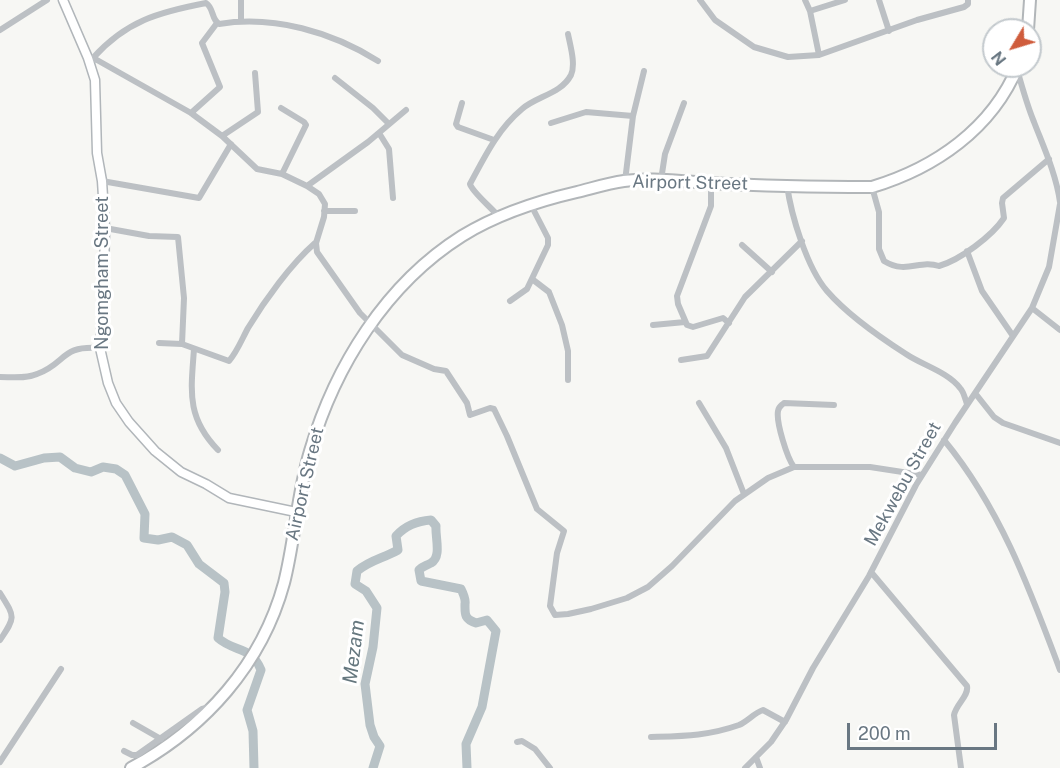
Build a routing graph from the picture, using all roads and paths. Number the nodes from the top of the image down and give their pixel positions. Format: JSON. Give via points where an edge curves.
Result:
{"nodes":[{"id":1,"x":47,"y":0,"type":"edge"},
{"id":2,"x":63,"y":0,"type":"edge"},
{"id":3,"x":241,"y":0,"type":"edge"},
{"id":4,"x":700,"y":0,"type":"edge"},
{"id":5,"x":805,"y":0,"type":"edge"},
{"id":6,"x":844,"y":0,"type":"edge"},
{"id":7,"x":879,"y":0,"type":"edge"},
{"id":8,"x":968,"y":0,"type":"edge"},
{"id":9,"x":1030,"y":0,"type":"edge"},
{"id":10,"x":810,"y":11,"type":"junction"},
{"id":11,"x":1029,"y":18,"type":"edge"},
{"id":12,"x":241,"y":20,"type":"junction"},
{"id":13,"x":217,"y":23,"type":"junction"},
{"id":14,"x":0,"y":30,"type":"edge"},
{"id":15,"x":890,"y":31,"type":"junction"},
{"id":16,"x":568,"y":34,"type":"dead end"},
{"id":17,"x":819,"y":55,"type":"junction"},
{"id":18,"x":91,"y":58,"type":"junction"},
{"id":19,"x":378,"y":61,"type":"dead end"},
{"id":20,"x":644,"y":71,"type":"dead end"},
{"id":21,"x":255,"y":73,"type":"dead end"},
{"id":22,"x":335,"y":78,"type":"dead end"},
{"id":23,"x":1011,"y":78,"type":"edge"},
{"id":24,"x":1020,"y":78,"type":"edge"},
{"id":25,"x":462,"y":103,"type":"dead end"},
{"id":26,"x":684,"y":103,"type":"dead end"},
{"id":27,"x":281,"y":108,"type":"dead end"},
{"id":28,"x":406,"y":110,"type":"dead end"},
{"id":29,"x":191,"y":113,"type":"junction"},
{"id":30,"x":633,"y":116,"type":"junction"},
{"id":31,"x":551,"y":123,"type":"dead end"},
{"id":32,"x":389,"y":124,"type":"junction"},
{"id":33,"x":379,"y":133,"type":"junction"},
{"id":34,"x":222,"y":136,"type":"junction"},
{"id":35,"x":494,"y":140,"type":"junction"},
{"id":36,"x":231,"y":144,"type":"junction"},
{"id":37,"x":1048,"y":159,"type":"junction"},
{"id":38,"x":282,"y":174,"type":"junction"},
{"id":39,"x":625,"y":181,"type":"junction"},
{"id":40,"x":661,"y":181,"type":"junction"},
{"id":41,"x":102,"y":182,"type":"junction"},
{"id":42,"x":711,"y":183,"type":"junction"},
{"id":43,"x":787,"y":185,"type":"junction"},
{"id":44,"x":307,"y":186,"type":"junction"},
{"id":45,"x":872,"y":187,"type":"junction"},
{"id":46,"x":393,"y":198,"type":"dead end"},
{"id":47,"x":1060,"y":203,"type":"edge"},
{"id":48,"x":531,"y":205,"type":"junction"},
{"id":49,"x":324,"y":210,"type":"junction"},
{"id":50,"x":355,"y":212,"type":"dead end"},
{"id":51,"x":499,"y":217,"type":"junction"},
{"id":52,"x":105,"y":228,"type":"junction"},
{"id":53,"x":802,"y":241,"type":"junction"},
{"id":54,"x":316,"y":243,"type":"junction"},
{"id":55,"x":742,"y":245,"type":"dead end"},
{"id":56,"x":967,"y":251,"type":"junction"},
{"id":57,"x":772,"y":272,"type":"junction"},
{"id":58,"x":532,"y":279,"type":"junction"},
{"id":59,"x":510,"y":301,"type":"dead end"},
{"id":60,"x":1032,"y":308,"type":"junction"},
{"id":61,"x":685,"y":322,"type":"junction"},
{"id":62,"x":729,"y":323,"type":"junction"},
{"id":63,"x":370,"y":324,"type":"junction"},
{"id":64,"x":653,"y":325,"type":"dead end"},
{"id":65,"x":1060,"y":330,"type":"edge"},
{"id":66,"x":1013,"y":336,"type":"junction"},
{"id":67,"x":159,"y":343,"type":"dead end"},
{"id":68,"x":182,"y":344,"type":"junction"},
{"id":69,"x":100,"y":348,"type":"junction"},
{"id":70,"x":194,"y":349,"type":"junction"},
{"id":71,"x":681,"y":360,"type":"dead end"},
{"id":72,"x":0,"y":377,"type":"edge"},
{"id":73,"x":568,"y":380,"type":"dead end"},
{"id":74,"x":975,"y":393,"type":"junction"},
{"id":75,"x":699,"y":403,"type":"dead end"},
{"id":76,"x":967,"y":404,"type":"junction"},
{"id":77,"x":834,"y":405,"type":"dead end"},
{"id":78,"x":944,"y":440,"type":"junction"},
{"id":79,"x":1060,"y":443,"type":"edge"},
{"id":80,"x":218,"y":450,"type":"dead end"},
{"id":81,"x":794,"y":467,"type":"junction"},
{"id":82,"x":922,"y":475,"type":"junction"},
{"id":83,"x":744,"y":494,"type":"junction"},
{"id":84,"x":296,"y":512,"type":"junction"},
{"id":85,"x":871,"y":572,"type":"junction"},
{"id":86,"x":0,"y":593,"type":"edge"},
{"id":87,"x":0,"y":640,"type":"edge"},
{"id":88,"x":61,"y":669,"type":"dead end"},
{"id":89,"x":1060,"y":669,"type":"edge"},
{"id":90,"x":213,"y":707,"type":"junction"},
{"id":91,"x":785,"y":722,"type":"junction"},
{"id":92,"x":133,"y":723,"type":"dead end"},
{"id":93,"x":651,"y":737,"type":"dead end"},
{"id":94,"x":160,"y":738,"type":"junction"},
{"id":95,"x":517,"y":742,"type":"dead end"},
{"id":96,"x":124,"y":751,"type":"dead end"},
{"id":97,"x":756,"y":757,"type":"junction"},
{"id":98,"x":0,"y":762,"type":"edge"},
{"id":99,"x":131,"y":768,"type":"edge"},
{"id":100,"x":550,"y":768,"type":"edge"},
{"id":101,"x":745,"y":768,"type":"edge"},
{"id":102,"x":760,"y":768,"type":"edge"},
{"id":103,"x":961,"y":768,"type":"edge"}],
"edges":[{"from":1,"to":14,"type":"street"},
{"from":2,"to":18,"type":"main road","name":"Ngomgham Street"},
{"from":3,"to":12,"type":"street"},
{"from":4,"to":17,"type":"street","via":[[715,20],[754,47],[788,57]]},
{"from":5,"to":10,"type":"street"},
{"from":6,"to":10,"type":"street"},
{"from":7,"to":15,"type":"street"},
{"from":8,"to":15,"type":"street","via":[[964,8]]},
{"from":9,"to":11,"type":"highway"},
{"from":10,"to":17,"type":"street"},
{"from":12,"to":13,"type":"street"},
{"from":12,"to":19,"type":"street","via":[[303,27],[355,46]]},
{"from":13,"to":18,"type":"street","via":[[206,3],[167,10],[125,29]]},
{"from":13,"to":29,"type":"street","via":[[202,43],[220,87]]},
{"from":15,"to":17,"type":"street"},
{"from":16,"to":35,"type":"street","via":[[573,66],[569,77],[553,92],[525,106]]},
{"from":18,"to":29,"type":"street"},
{"from":18,"to":41,"type":"main road","name":"Ngomgham Street"},
{"from":20,"to":30,"type":"street"},
{"from":21,"to":34,"type":"street","via":[[258,112]]},
{"from":22,"to":32,"type":"street"},
{"from":23,"to":45,"type":"highway","name":"Airport Street","via":[[989,114],[957,145],[922,168]]},
{"from":24,"to":37,"type":"street","name":"Mekwebu Street"},
{"from":25,"to":35,"type":"street","via":[[458,127]]},
{"from":26,"to":40,"type":"street","via":[[665,154]]},
{"from":27,"to":38,"type":"street","via":[[306,125]]},
{"from":28,"to":32,"type":"street"},
{"from":29,"to":34,"type":"street"},
{"from":30,"to":31,"type":"street","via":[[586,112]]},
{"from":30,"to":39,"type":"street"},
{"from":32,"to":33,"type":"street"},
{"from":33,"to":44,"type":"street"},
{"from":33,"to":46,"type":"street","via":[[389,149]]},
{"from":34,"to":36,"type":"street"},
{"from":35,"to":51,"type":"street","via":[[470,187]]},
{"from":36,"to":38,"type":"street","via":[[257,169]]},
{"from":36,"to":41,"type":"street","via":[[199,198]]},
{"from":37,"to":47,"type":"street","name":"Mekwebu Street"},
{"from":37,"to":56,"type":"street","via":[[1003,198],[1002,221]]},
{"from":38,"to":44,"type":"street"},
{"from":39,"to":40,"type":"highway","name":"Airport Street"},
{"from":39,"to":48,"type":"highway","name":"Airport Street"},
{"from":40,"to":42,"type":"highway","name":"Airport Street"},
{"from":41,"to":52,"type":"main road","name":"Ngomgham Street"},
{"from":42,"to":43,"type":"highway","name":"Airport Street"},
{"from":42,"to":61,"type":"street","via":[[711,206],[677,296]]},
{"from":43,"to":45,"type":"highway","name":"Airport Street"},
{"from":43,"to":53,"type":"street"},
{"from":44,"to":49,"type":"street","via":[[323,198]]},
{"from":45,"to":56,"type":"street","via":[[879,212],[879,249],[884,261],[910,268],[929,263],[939,266]]},
{"from":47,"to":60,"type":"street","name":"Mekwebu Street","via":[[1049,267]]},
{"from":48,"to":51,"type":"highway","name":"Airport Street"},
{"from":48,"to":58,"type":"street","via":[[549,242]]},
{"from":49,"to":50,"type":"street"},
{"from":49,"to":54,"type":"street"},
{"from":51,"to":63,"type":"highway","name":"Airport Street","via":[[462,236],[432,258]]},
{"from":52,"to":68,"type":"street","via":[[178,237],[184,298]]},
{"from":52,"to":69,"type":"main road","name":"Ngomgham Street"},
{"from":53,"to":57,"type":"street"},
{"from":53,"to":76,"type":"street","via":[[813,270],[841,305],[906,354],[955,382]]},
{"from":54,"to":63,"type":"street","via":[[317,252]]},
{"from":54,"to":70,"type":"street","via":[[274,291],[231,360]]},
{"from":55,"to":57,"type":"street"},
{"from":56,"to":66,"type":"street","via":[[981,291]]},
{"from":57,"to":62,"type":"street","via":[[745,297]]},
{"from":58,"to":59,"type":"street","via":[[527,289]]},
{"from":58,"to":73,"type":"street","via":[[549,292],[562,325],[568,351]]},
{"from":60,"to":65,"type":"street"},
{"from":60,"to":66,"type":"street","name":"Mekwebu Street"},
{"from":61,"to":62,"type":"street","via":[[693,327],[723,318]]},
{"from":61,"to":64,"type":"street"},
{"from":62,"to":71,"type":"street","via":[[707,357]]},
{"from":63,"to":83,"type":"street","via":[[402,355],[446,371],[470,415],[494,409],[537,509],[564,533],[557,553],[550,606],[555,615],[591,609],[648,587]]},
{"from":63,"to":84,"type":"highway","name":"Airport Street","via":[[344,364],[323,413]]},
{"from":66,"to":74,"type":"street","name":"Mekwebu Street"},
{"from":67,"to":68,"type":"street"},
{"from":68,"to":70,"type":"street"},
{"from":69,"to":72,"type":"street","via":[[69,351],[33,376]]},
{"from":69,"to":84,"type":"main road","name":"Ngomgham Street","via":[[116,403],[155,451],[181,472],[229,498]]},
{"from":70,"to":80,"type":"street","via":[[193,407],[203,434]]},
{"from":74,"to":76,"type":"street","name":"Mekwebu Street"},
{"from":74,"to":79,"type":"street","via":[[1003,423]]},
{"from":75,"to":83,"type":"street","via":[[726,448]]},
{"from":76,"to":78,"type":"street","name":"Mekwebu Street"},
{"from":77,"to":81,"type":"street","via":[[784,403],[779,407],[782,438]]},
{"from":78,"to":82,"type":"street","name":"Mekwebu Street"},
{"from":78,"to":89,"type":"street","via":[[992,508],[1028,585]]},
{"from":81,"to":82,"type":"street","via":[[870,467]]},
{"from":81,"to":83,"type":"street"},
{"from":82,"to":85,"type":"street","name":"Mekwebu Street"},
{"from":84,"to":90,"type":"highway","name":"Airport Street","via":[[285,580],[262,639],[238,679]]},
{"from":85,"to":91,"type":"street","name":"Mekwebu Street"},
{"from":85,"to":103,"type":"street","via":[[967,686],[954,714]]},
{"from":86,"to":87,"type":"street","via":[[12,623]]},
{"from":88,"to":98,"type":"street"},
{"from":90,"to":94,"type":"street","via":[[202,709]]},
{"from":90,"to":99,"type":"highway","name":"Airport Street","via":[[189,729]]},
{"from":91,"to":93,"type":"street","via":[[763,710],[745,722],[697,736]]},
{"from":91,"to":97,"type":"street","name":"Mekwebu Street"},
{"from":92,"to":94,"type":"street"},
{"from":94,"to":96,"type":"street","via":[[135,756]]},
{"from":95,"to":100,"type":"street","via":[[535,749]]},
{"from":97,"to":101,"type":"street","name":"Mekwebu Street"},
{"from":97,"to":102,"type":"street"}]}
